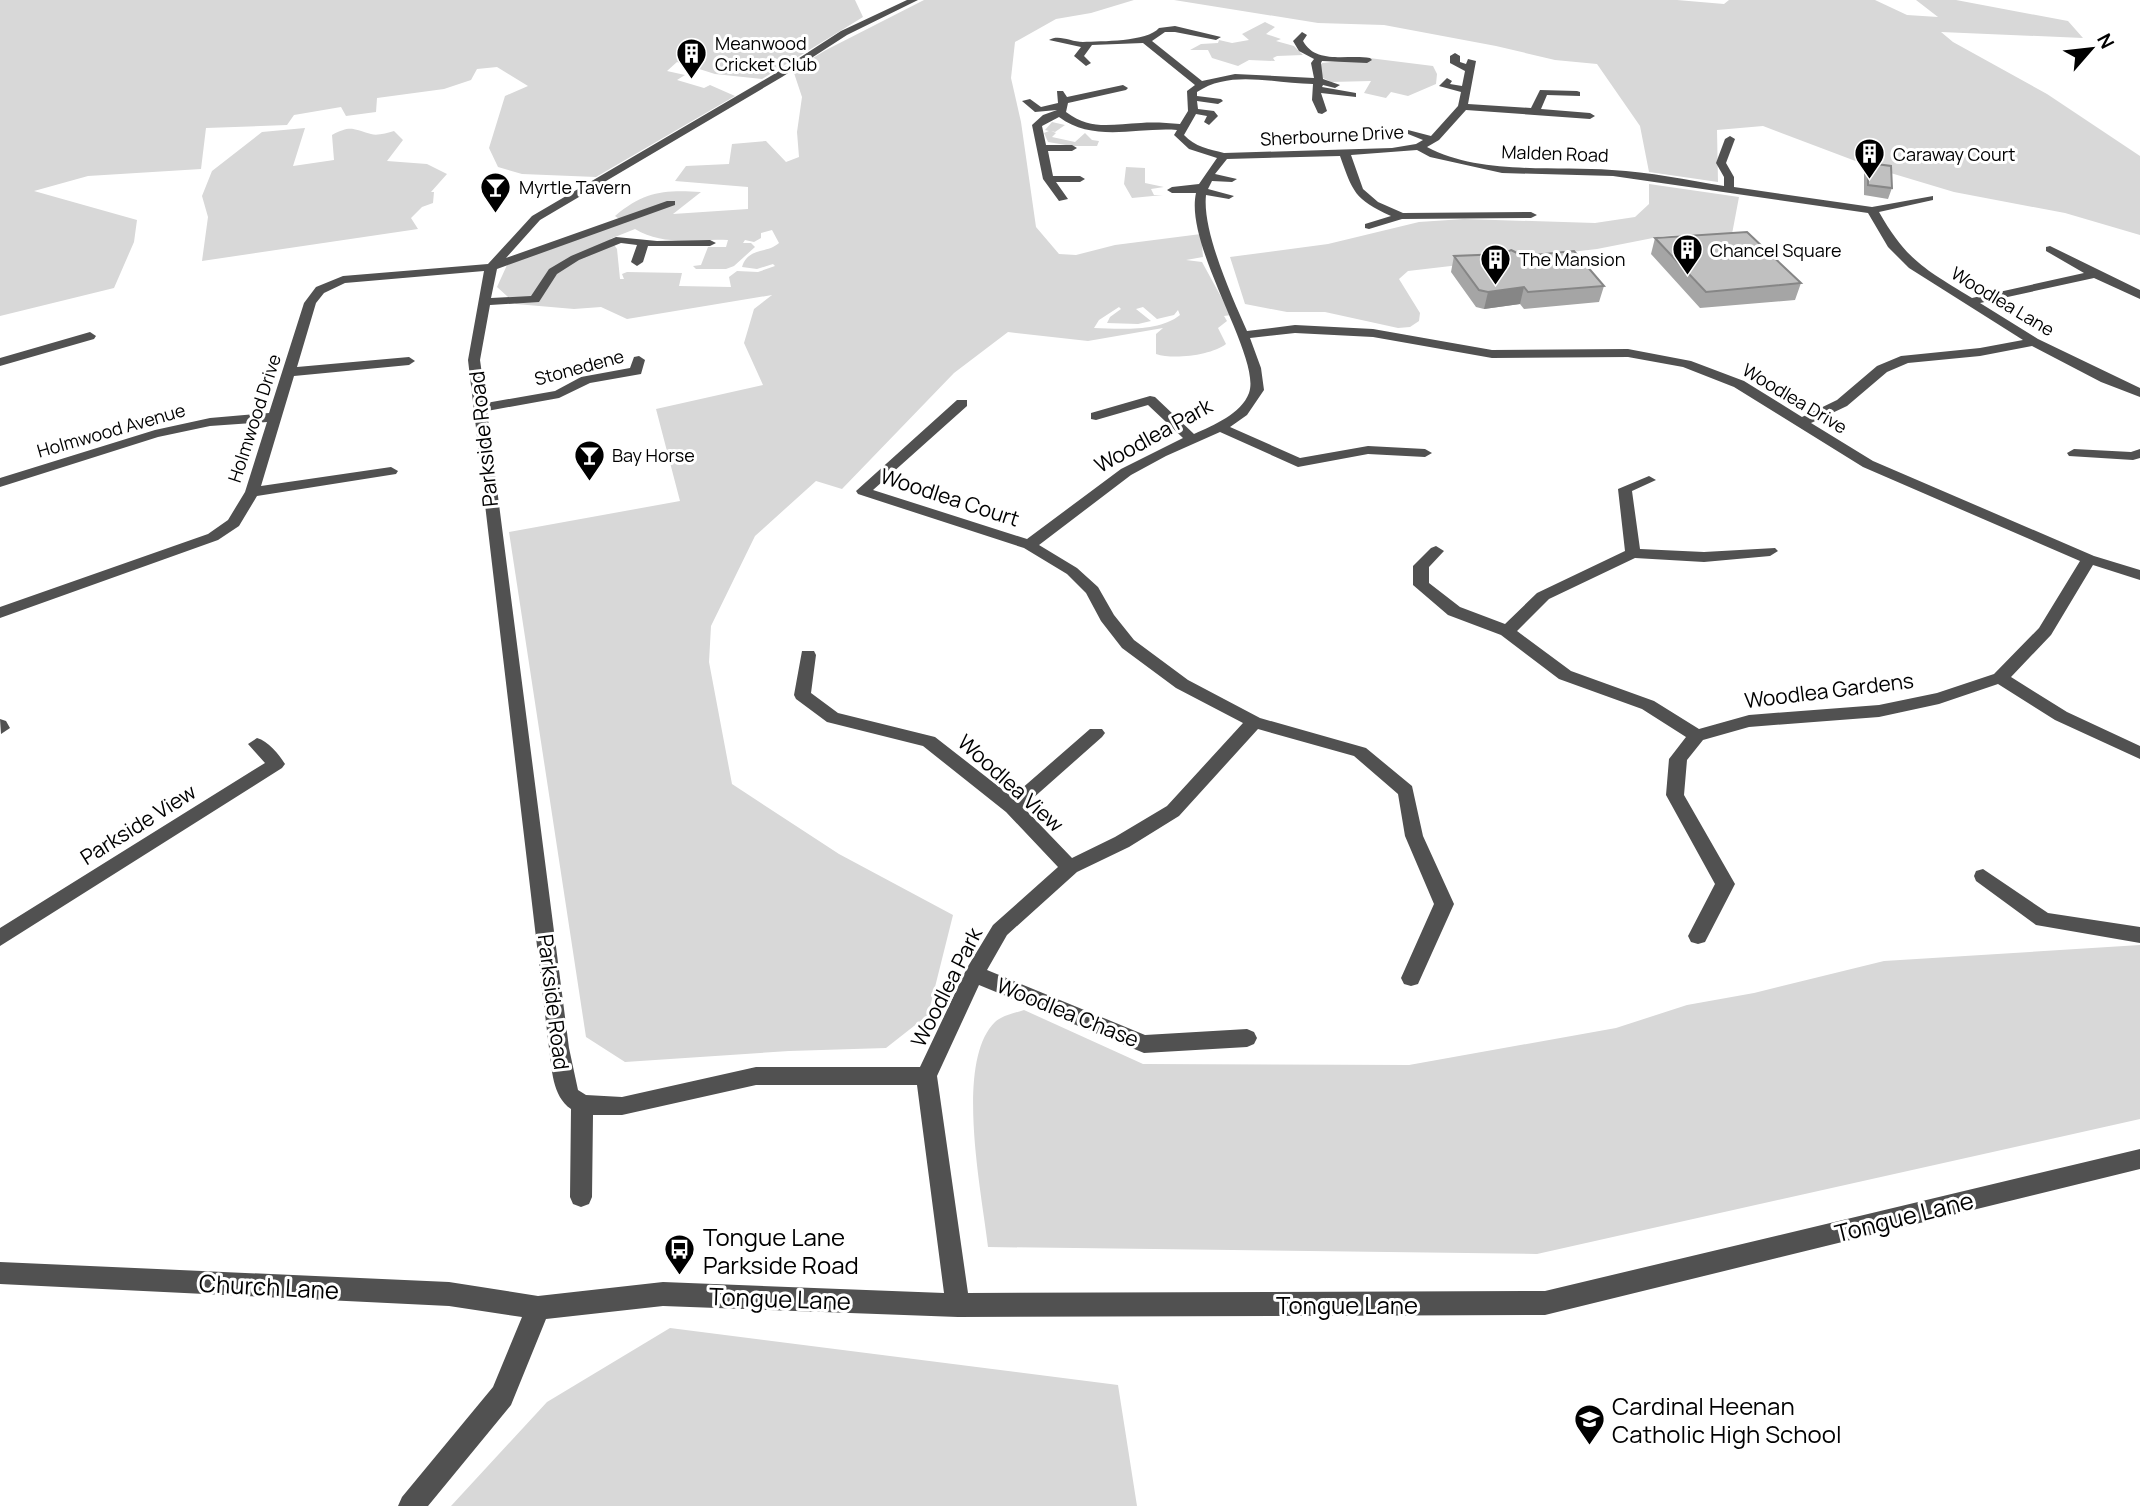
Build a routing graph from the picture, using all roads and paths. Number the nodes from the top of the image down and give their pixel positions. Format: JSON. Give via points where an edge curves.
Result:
{"nodes":[{"id":1,"x":914,"y":0,"type":"edge"},
{"id":2,"x":1171,"y":17,"type":"dead end"},
{"id":3,"x":1210,"y":25,"type":"dead end"},
{"id":4,"x":1164,"y":32,"type":"junction"},
{"id":5,"x":1198,"y":33,"type":"junction"},
{"id":6,"x":1147,"y":37,"type":"junction"},
{"id":7,"x":1216,"y":37,"type":"dead end"},
{"id":8,"x":1070,"y":38,"type":"dead end"},
{"id":9,"x":1054,"y":40,"type":"dead end"},
{"id":10,"x":1286,"y":40,"type":"dead end"},
{"id":11,"x":1088,"y":44,"type":"junction"},
{"id":12,"x":1455,"y":56,"type":"dead end"},
{"id":13,"x":1320,"y":58,"type":"junction"},
{"id":14,"x":1169,"y":59,"type":"junction"},
{"id":15,"x":1367,"y":60,"type":"dead end"},
{"id":16,"x":1086,"y":63,"type":"dead end"},
{"id":17,"x":1196,"y":64,"type":"dead end"},
{"id":18,"x":1183,"y":72,"type":"junction"},
{"id":19,"x":1447,"y":81,"type":"dead end"},
{"id":20,"x":1200,"y":84,"type":"junction"},
{"id":21,"x":1317,"y":85,"type":"junction"},
{"id":22,"x":1335,"y":85,"type":"dead end"},
{"id":23,"x":1123,"y":88,"type":"dead end"},
{"id":24,"x":1465,"y":90,"type":"junction"},
{"id":25,"x":1577,"y":94,"type":"dead end"},
{"id":26,"x":1353,"y":95,"type":"dead end"},
{"id":27,"x":1193,"y":98,"type":"junction"},
{"id":28,"x":1027,"y":101,"type":"dead end"},
{"id":29,"x":1218,"y":101,"type":"dead end"},
{"id":30,"x":1061,"y":103,"type":"junction"},
{"id":31,"x":1462,"y":107,"type":"junction"},
{"id":32,"x":1193,"y":111,"type":"junction"},
{"id":33,"x":1322,"y":111,"type":"dead end"},
{"id":34,"x":1535,"y":111,"type":"junction"},
{"id":35,"x":1139,"y":114,"type":"dead end"},
{"id":36,"x":1590,"y":116,"type":"dead end"},
{"id":37,"x":1209,"y":122,"type":"dead end"},
{"id":38,"x":1137,"y":126,"type":"junction"},
{"id":39,"x":1181,"y":131,"type":"junction"},
{"id":40,"x":1412,"y":132,"type":"dead end"},
{"id":41,"x":1157,"y":134,"type":"dead end"},
{"id":42,"x":1731,"y":139,"type":"dead end"},
{"id":43,"x":1431,"y":140,"type":"junction"},
{"id":44,"x":1287,"y":144,"type":"dead end"},
{"id":45,"x":1419,"y":147,"type":"junction"},
{"id":46,"x":1042,"y":148,"type":"junction"},
{"id":47,"x":1072,"y":148,"type":"dead end"},
{"id":48,"x":1344,"y":151,"type":"junction"},
{"id":49,"x":1224,"y":156,"type":"junction"},
{"id":50,"x":1480,"y":157,"type":"dead end"},
{"id":51,"x":1298,"y":158,"type":"junction"},
{"id":52,"x":1446,"y":158,"type":"junction"},
{"id":53,"x":1048,"y":179,"type":"junction"},
{"id":54,"x":1080,"y":179,"type":"dead end"},
{"id":55,"x":1232,"y":179,"type":"dead end"},
{"id":56,"x":1729,"y":188,"type":"junction"},
{"id":57,"x":1202,"y":189,"type":"junction"},
{"id":58,"x":1172,"y":190,"type":"dead end"},
{"id":59,"x":1929,"y":198,"type":"dead end"},
{"id":60,"x":1063,"y":199,"type":"dead end"},
{"id":61,"x":1227,"y":200,"type":"dead end"},
{"id":62,"x":671,"y":203,"type":"dead end"},
{"id":63,"x":1872,"y":210,"type":"junction"},
{"id":64,"x":1531,"y":215,"type":"dead end"},
{"id":65,"x":1401,"y":216,"type":"junction"},
{"id":66,"x":1368,"y":226,"type":"dead end"},
{"id":67,"x":644,"y":242,"type":"junction"},
{"id":68,"x":710,"y":243,"type":"dead end"},
{"id":69,"x":2050,"y":249,"type":"dead end"},
{"id":70,"x":637,"y":262,"type":"dead end"},
{"id":71,"x":491,"y":267,"type":"junction"},
{"id":72,"x":2095,"y":274,"type":"junction"},
{"id":73,"x":2140,"y":295,"type":"edge"},
{"id":74,"x":483,"y":302,"type":"junction"},
{"id":75,"x":1968,"y":302,"type":"junction"},
{"id":76,"x":1242,"y":335,"type":"junction"},
{"id":77,"x":90,"y":336,"type":"dead end"},
{"id":78,"x":2034,"y":342,"type":"junction"},
{"id":79,"x":639,"y":360,"type":"dead end"},
{"id":80,"x":410,"y":361,"type":"dead end"},
{"id":81,"x":0,"y":362,"type":"edge"},
{"id":82,"x":290,"y":372,"type":"junction"},
{"id":83,"x":2140,"y":393,"type":"edge"},
{"id":84,"x":962,"y":403,"type":"dead end"},
{"id":85,"x":479,"y":408,"type":"junction"},
{"id":86,"x":1096,"y":416,"type":"dead end"},
{"id":87,"x":275,"y":417,"type":"junction"},
{"id":88,"x":1800,"y":423,"type":"junction"},
{"id":89,"x":1219,"y":427,"type":"junction"},
{"id":90,"x":1192,"y":439,"type":"junction"},
{"id":91,"x":1425,"y":453,"type":"dead end"},
{"id":92,"x":2074,"y":453,"type":"dead end"},
{"id":93,"x":2140,"y":453,"type":"edge"},
{"id":94,"x":391,"y":455,"type":"dead end"},
{"id":95,"x":1649,"y":480,"type":"dead end"},
{"id":96,"x":0,"y":483,"type":"edge"},
{"id":97,"x":252,"y":492,"type":"junction"},
{"id":98,"x":1030,"y":545,"type":"junction"},
{"id":99,"x":1436,"y":551,"type":"dead end"},
{"id":100,"x":1770,"y":551,"type":"dead end"},
{"id":101,"x":1633,"y":553,"type":"junction"},
{"id":102,"x":2089,"y":559,"type":"junction"},
{"id":103,"x":2140,"y":575,"type":"edge"},
{"id":104,"x":0,"y":613,"type":"edge"},
{"id":105,"x":1507,"y":631,"type":"junction"},
{"id":106,"x":808,"y":655,"type":"dead end"},
{"id":107,"x":2000,"y":678,"type":"junction"},
{"id":108,"x":1254,"y":722,"type":"junction"},
{"id":109,"x":1096,"y":733,"type":"dead end"},
{"id":110,"x":1697,"y":736,"type":"junction"},
{"id":111,"x":257,"y":744,"type":"dead end"},
{"id":112,"x":2140,"y":753,"type":"edge"},
{"id":113,"x":1012,"y":807,"type":"junction"},
{"id":114,"x":1070,"y":867,"type":"junction"},
{"id":115,"x":1983,"y":876,"type":"dead end"},
{"id":116,"x":2140,"y":935,"type":"edge"},
{"id":117,"x":1698,"y":936,"type":"dead end"},
{"id":118,"x":0,"y":938,"type":"edge"},
{"id":119,"x":974,"y":974,"type":"junction"},
{"id":120,"x":1411,"y":978,"type":"dead end"},
{"id":121,"x":1247,"y":1038,"type":"dead end"},
{"id":122,"x":926,"y":1076,"type":"junction"},
{"id":123,"x":582,"y":1104,"type":"junction"},
{"id":124,"x":2140,"y":1159,"type":"edge"},
{"id":125,"x":581,"y":1197,"type":"dead end"},
{"id":126,"x":0,"y":1273,"type":"edge"},
{"id":127,"x":958,"y":1305,"type":"junction"},
{"id":128,"x":538,"y":1308,"type":"junction"},
{"id":129,"x":411,"y":1506,"type":"edge"}],
"edges":[{"from":1,"to":71,"type":"street","via":[[844,33],[545,211]]},
{"from":2,"to":4,"type":"street","via":[[1173,24]]},
{"from":3,"to":5,"type":"street"},
{"from":4,"to":5,"type":"street"},
{"from":4,"to":6,"type":"street"},
{"from":4,"to":14,"type":"street","via":[[1177,45],[1178,55]]},
{"from":5,"to":7,"type":"street"},
{"from":6,"to":11,"type":"street"},
{"from":6,"to":14,"type":"street"},
{"from":8,"to":11,"type":"street"},
{"from":9,"to":11,"type":"street"},
{"from":10,"to":13,"type":"street","via":[[1300,40],[1309,55]]},
{"from":11,"to":16,"type":"street","via":[[1079,56]]},
{"from":12,"to":24,"type":"street","via":[[1455,63],[1472,63]]},
{"from":13,"to":15,"type":"street","via":[[1340,53]]},
{"from":13,"to":21,"type":"street"},
{"from":14,"to":18,"type":"street"},
{"from":17,"to":18,"type":"street"},
{"from":18,"to":20,"type":"street"},
{"from":19,"to":24,"type":"street","via":[[1444,86]]},
{"from":20,"to":21,"type":"street","via":[[1246,75]]},
{"from":20,"to":27,"type":"street","via":[[1192,91]]},
{"from":21,"to":22,"type":"street"},
{"from":21,"to":26,"type":"street"},
{"from":21,"to":33,"type":"street"},
{"from":23,"to":30,"type":"street"},
{"from":24,"to":31,"type":"street"},
{"from":25,"to":34,"type":"street","via":[[1543,92]]},
{"from":27,"to":29,"type":"street"},
{"from":27,"to":32,"type":"street"},
{"from":28,"to":30,"type":"street","via":[[1039,110]]},
{"from":30,"to":38,"type":"street","via":[[1073,124],[1087,130],[1106,135]]},
{"from":30,"to":46,"type":"street","via":[[1037,125]]},
{"from":31,"to":34,"type":"street"},
{"from":31,"to":43,"type":"street","name":"Sherbourne Drive"},
{"from":32,"to":37,"type":"street","via":[[1210,113]]},
{"from":32,"to":39,"type":"street"},
{"from":34,"to":36,"type":"street"},
{"from":35,"to":38,"type":"street"},
{"from":38,"to":39,"type":"street"},
{"from":39,"to":41,"type":"street"},
{"from":39,"to":49,"type":"street","name":"Sherbourne Drive","via":[[1183,142]]},
{"from":40,"to":43,"type":"street"},
{"from":42,"to":56,"type":"street","via":[[1721,163]]},
{"from":43,"to":45,"type":"street","name":"Sherbourne Drive"},
{"from":44,"to":51,"type":"street"},
{"from":45,"to":48,"type":"street","name":"Sherbourne Drive"},
{"from":45,"to":52,"type":"street","name":"Malden Road"},
{"from":46,"to":47,"type":"street"},
{"from":46,"to":53,"type":"street"},
{"from":48,"to":51,"type":"street","name":"Sherbourne Drive"},
{"from":48,"to":65,"type":"street","via":[[1358,190],[1374,204]]},
{"from":49,"to":51,"type":"street","name":"Sherbourne Drive","via":[[1247,151]]},
{"from":49,"to":57,"type":"street"},
{"from":50,"to":52,"type":"street","via":[[1457,154]]},
{"from":52,"to":56,"type":"street","name":"Malden Road","via":[[1502,170],[1613,173]]},
{"from":53,"to":54,"type":"street"},
{"from":53,"to":60,"type":"street"},
{"from":55,"to":57,"type":"street"},
{"from":56,"to":63,"type":"street","name":"Malden Road"},
{"from":57,"to":58,"type":"street"},
{"from":57,"to":61,"type":"street"},
{"from":57,"to":76,"type":"street","via":[[1223,289]]},
{"from":59,"to":63,"type":"street"},
{"from":62,"to":71,"type":"street","name":"Holmwood Drive"},
{"from":63,"to":75,"type":"street","name":"Woodlea Lane","via":[[1892,245],[1913,266]]},
{"from":64,"to":65,"type":"street"},
{"from":65,"to":66,"type":"street"},
{"from":67,"to":68,"type":"street"},
{"from":67,"to":70,"type":"street"},
{"from":67,"to":74,"type":"street","via":[[620,239],[575,258],[553,272],[535,299]]},
{"from":69,"to":72,"type":"street"},
{"from":71,"to":74,"type":"street","name":"Parkside Road"},
{"from":71,"to":82,"type":"street","name":"Holmwood Drive","via":[[343,279],[320,290],[310,303]]},
{"from":72,"to":73,"type":"street"},
{"from":72,"to":75,"type":"street"},
{"from":74,"to":85,"type":"street","name":"Parkside Road","via":[[474,360]]},
{"from":75,"to":78,"type":"street","name":"Woodlea Lane"},
{"from":76,"to":88,"type":"street","name":"Woodlea Drive","via":[[1295,329],[1373,333],[1492,354],[1628,353],[1686,363],[1740,384]]},
{"from":76,"to":89,"type":"street","name":"Woodlea Park","via":[[1257,389],[1244,409]]},
{"from":77,"to":81,"type":"street"},
{"from":78,"to":83,"type":"street","name":"Woodlea Lane"},
{"from":78,"to":88,"type":"street","via":[[1906,359],[1882,369],[1842,403]]},
{"from":79,"to":85,"type":"street","name":"Stonedene","via":[[636,371],[586,380],[559,394]]},
{"from":80,"to":82,"type":"street"},
{"from":82,"to":87,"type":"street","name":"Holmwood Drive"},
{"from":84,"to":98,"type":"street","name":"Woodlea Court","via":[[863,491]]},
{"from":85,"to":123,"type":"street","name":"Parkside Road","via":[[564,1081],[570,1096]]},
{"from":86,"to":90,"type":"street","via":[[1150,400]]},
{"from":87,"to":96,"type":"street","name":"Holmwood Avenue","via":[[210,422],[155,434]]},
{"from":87,"to":97,"type":"street","name":"Holmwood Drive"},
{"from":88,"to":102,"type":"street","name":"Woodlea Drive","via":[[1868,464]]},
{"from":89,"to":90,"type":"street","name":"Woodlea Park"},
{"from":89,"to":91,"type":"street","via":[[1298,463],[1368,450]]},
{"from":90,"to":98,"type":"street","name":"Woodlea Park","via":[[1116,478]]},
{"from":92,"to":93,"type":"street"},
{"from":94,"to":97,"type":"street","via":[[391,477]]},
{"from":95,"to":101,"type":"street","via":[[1625,489]]},
{"from":97,"to":104,"type":"street","name":"Holmwood Drive","via":[[234,523],[213,537]]},
{"from":98,"to":108,"type":"street","via":[[1072,571],[1092,590],[1128,644],[1182,684]]},
{"from":99,"to":105,"type":"street","via":[[1421,566],[1421,584],[1454,611]]},
{"from":100,"to":101,"type":"street","via":[[1704,557]]},
{"from":101,"to":105,"type":"street","via":[[1543,596]]},
{"from":102,"to":103,"type":"street","name":"Woodlea Drive"},
{"from":102,"to":107,"type":"street","name":"Woodlea Gardens","via":[[2045,631]]},
{"from":105,"to":110,"type":"street","via":[[1565,675],[1648,705]]},
{"from":106,"to":113,"type":"street","name":"Woodlea View","via":[[802,695],[833,718],[929,741]]},
{"from":107,"to":110,"type":"street","name":"Woodlea Gardens","via":[[1879,711],[1749,721]]},
{"from":107,"to":112,"type":"street","via":[[2061,716]]},
{"from":108,"to":114,"type":"street","name":"Woodlea Park","via":[[1173,811]]},
{"from":108,"to":120,"type":"street","via":[[1360,752],[1406,791],[1414,836],[1444,904]]},
{"from":109,"to":113,"type":"street"},
{"from":110,"to":117,"type":"street","via":[[1678,759],[1675,795],[1725,884]]},
{"from":111,"to":118,"type":"street","name":"Parkside View","via":[[276,764]]},
{"from":113,"to":114,"type":"street","name":"Woodlea View"},
{"from":114,"to":119,"type":"street","name":"Woodlea Park","via":[[1000,930]]},
{"from":115,"to":116,"type":"street","via":[[2043,920]]},
{"from":119,"to":121,"type":"street","name":"Woodlea Chase","via":[[1144,1044]]},
{"from":119,"to":122,"type":"street","name":"Woodlea Park"},
{"from":122,"to":123,"type":"street","via":[[756,1076],[622,1106]]},
{"from":122,"to":127,"type":"street","name":"Woodlea Park"},
{"from":123,"to":125,"type":"street"},
{"from":124,"to":127,"type":"street","name":"Tongue Lane","via":[[1545,1303]]},
{"from":126,"to":128,"type":"street","name":"Church Lane","via":[[449,1294]]},
{"from":127,"to":128,"type":"street","name":"Tongue Lane","via":[[663,1294]]},
{"from":128,"to":129,"type":"street","via":[[502,1396]]}]}
